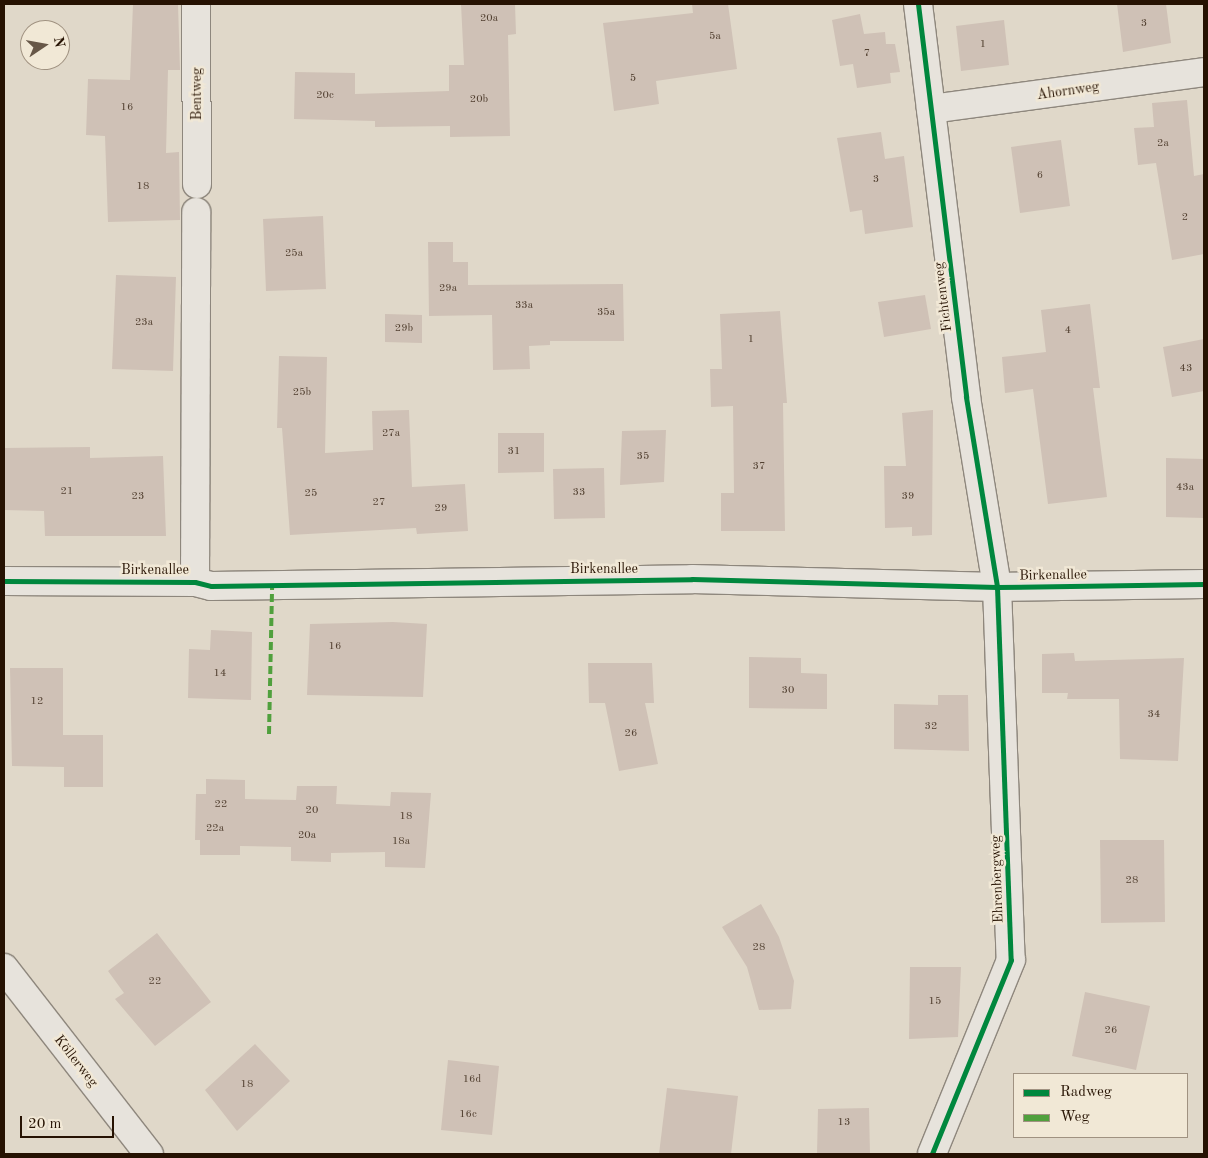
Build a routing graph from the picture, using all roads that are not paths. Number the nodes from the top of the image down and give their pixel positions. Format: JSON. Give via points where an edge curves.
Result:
{"nodes":[{"id":1,"x":196,"y":4,"type":"edge"},
{"id":2,"x":918,"y":4,"type":"edge"},
{"id":3,"x":1204,"y":72,"type":"edge"},
{"id":4,"x":931,"y":109,"type":"junction"},
{"id":5,"x":197,"y":184,"type":"dead end"},
{"id":6,"x":196,"y":212,"type":"dead end"},
{"id":7,"x":4,"y":581,"type":"edge"},
{"id":8,"x":195,"y":582,"type":"junction"},
{"id":9,"x":1204,"y":584,"type":"edge"},
{"id":10,"x":997,"y":587,"type":"junction"},
{"id":11,"x":4,"y":968,"type":"edge"},
{"id":12,"x":149,"y":1154,"type":"edge"},
{"id":13,"x":932,"y":1154,"type":"edge"}],
"edges":[{"from":1,"to":5,"type":"street","name":"Bentweg"},
{"from":2,"to":4,"type":"street","name":"Fichtenweg"},
{"from":3,"to":4,"type":"street","name":"Ahornweg"},
{"from":4,"to":10,"type":"street","name":"Fichtenweg","via":[[966,397]]},
{"from":6,"to":8,"type":"street","name":"Birkenallee"},
{"from":7,"to":8,"type":"street","name":"Birkenallee"},
{"from":8,"to":10,"type":"street","name":"Birkenallee","via":[[254,586],[351,581],[692,580]]},
{"from":9,"to":10,"type":"street","name":"Birkenallee"},
{"from":10,"to":13,"type":"street","name":"Ehrenbergweg","via":[[1011,960]]},
{"from":11,"to":12,"type":"street","name":"Köllerweg"}]}
